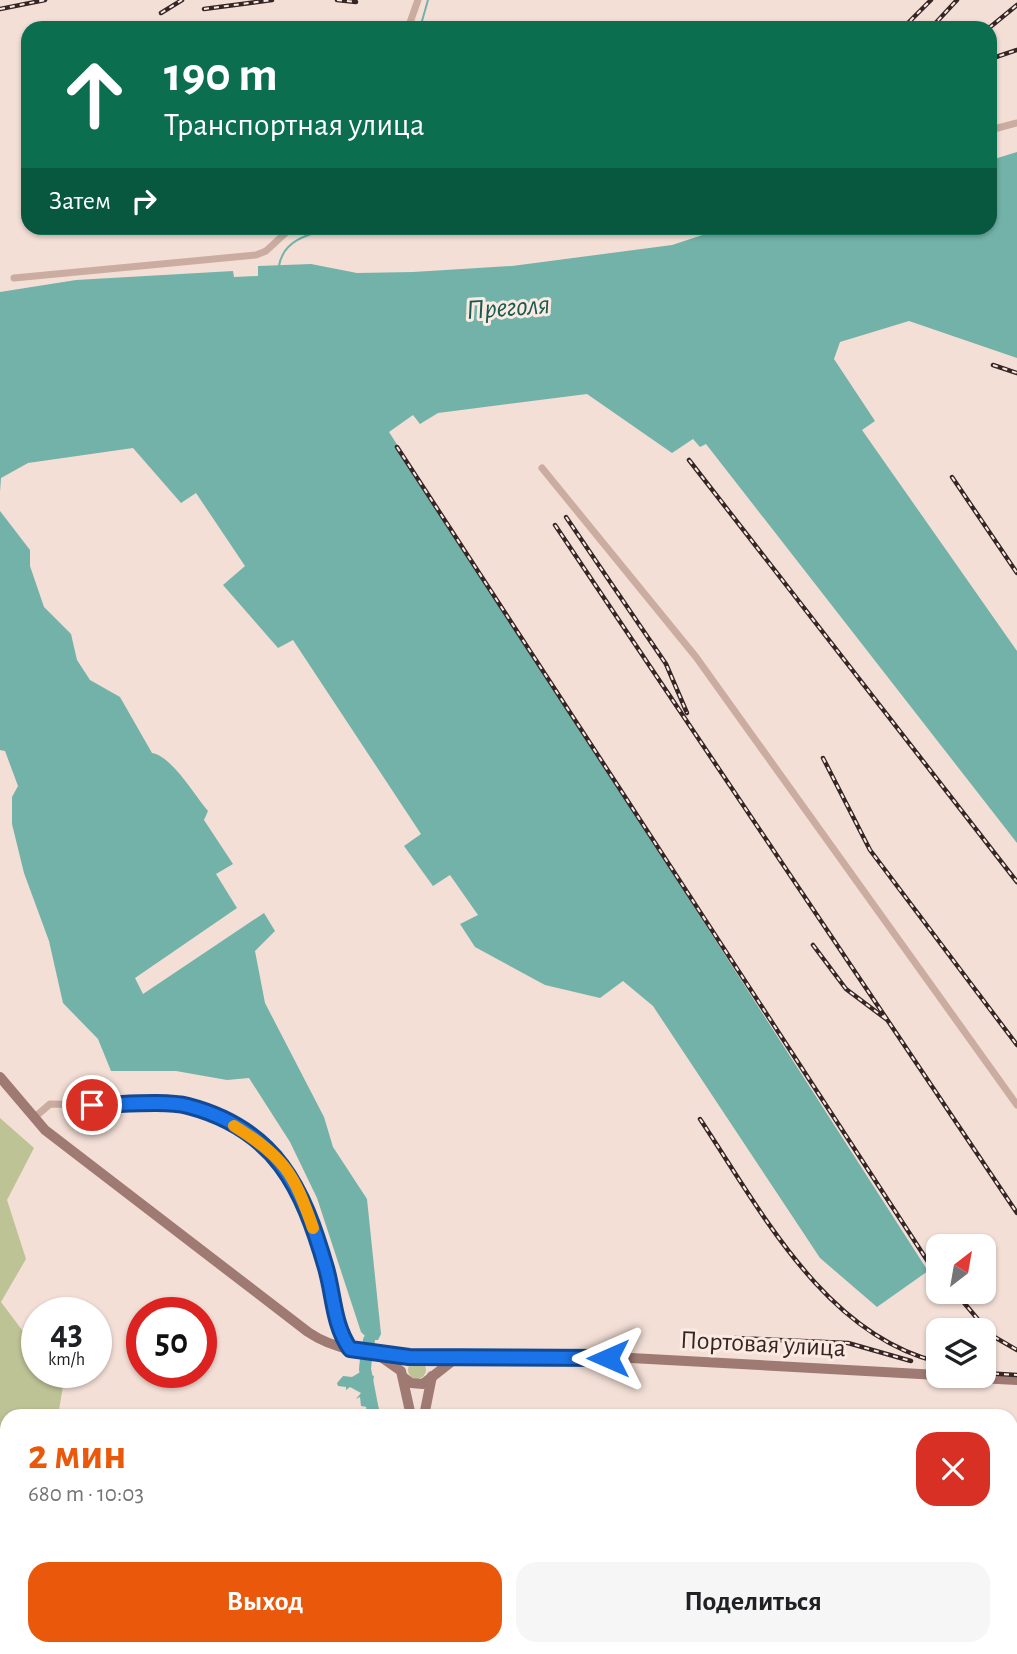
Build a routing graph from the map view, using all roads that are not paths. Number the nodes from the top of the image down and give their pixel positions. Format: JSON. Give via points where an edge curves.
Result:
{"nodes":[{"id":1,"x":418,"y":0,"type":"edge"},
{"id":2,"x":410,"y":21,"type":"edge"},
{"id":3,"x":1017,"y":123,"type":"edge"},
{"id":4,"x":997,"y":128,"type":"edge"},
{"id":5,"x":284,"y":235,"type":"edge"},
{"id":6,"x":15,"y":278,"type":"dead end"},
{"id":7,"x":542,"y":468,"type":"dead end"},
{"id":8,"x":0,"y":1077,"type":"edge"},
{"id":9,"x":1017,"y":1105,"type":"edge"},
{"id":10,"x":35,"y":1117,"type":"junction"},
{"id":11,"x":350,"y":1349,"type":"junction"},
{"id":12,"x":375,"y":1354,"type":"junction"},
{"id":13,"x":425,"y":1356,"type":"junction"},
{"id":14,"x":409,"y":1357,"type":"junction"},
{"id":15,"x":459,"y":1357,"type":"junction"},
{"id":16,"x":402,"y":1374,"type":"junction"},
{"id":17,"x":926,"y":1374,"type":"edge"},
{"id":18,"x":432,"y":1379,"type":"junction"},
{"id":19,"x":996,"y":1379,"type":"edge"},
{"id":20,"x":1017,"y":1380,"type":"edge"},
{"id":21,"x":410,"y":1409,"type":"edge"},
{"id":22,"x":426,"y":1409,"type":"edge"}],
"edges":[{"from":1,"to":2,"type":"street"},
{"from":3,"to":4,"type":"street"},
{"from":5,"to":6,"type":"street","via":[[256,255]]},
{"from":7,"to":9,"type":"street","via":[[696,657]]},
{"from":8,"to":10,"type":"main road"},
{"from":10,"to":11,"type":"main road","via":[[45,1130],[308,1332]]},
{"from":10,"to":11,"type":"street","via":[[50,1104],[187,1106],[226,1122],[267,1147],[300,1193],[327,1269],[339,1332]]},
{"from":11,"to":12,"type":"main road"},
{"from":12,"to":14,"type":"main road"},
{"from":12,"to":16,"type":"main road"},
{"from":13,"to":14,"type":"main road"},
{"from":13,"to":15,"type":"main road","name":"Портовая улица"},
{"from":13,"to":18,"type":"main road","via":[[433,1365]]},
{"from":14,"to":16,"type":"main road"},
{"from":15,"to":17,"type":"main road","name":"Портовая улица","via":[[631,1358]]},
{"from":15,"to":18,"type":"main road","via":[[446,1363]]},
{"from":16,"to":18,"type":"main road","via":[[418,1385]]},
{"from":16,"to":21,"type":"main road"},
{"from":18,"to":22,"type":"main road"},
{"from":19,"to":20,"type":"main road","name":"Портовая улица"}]}
